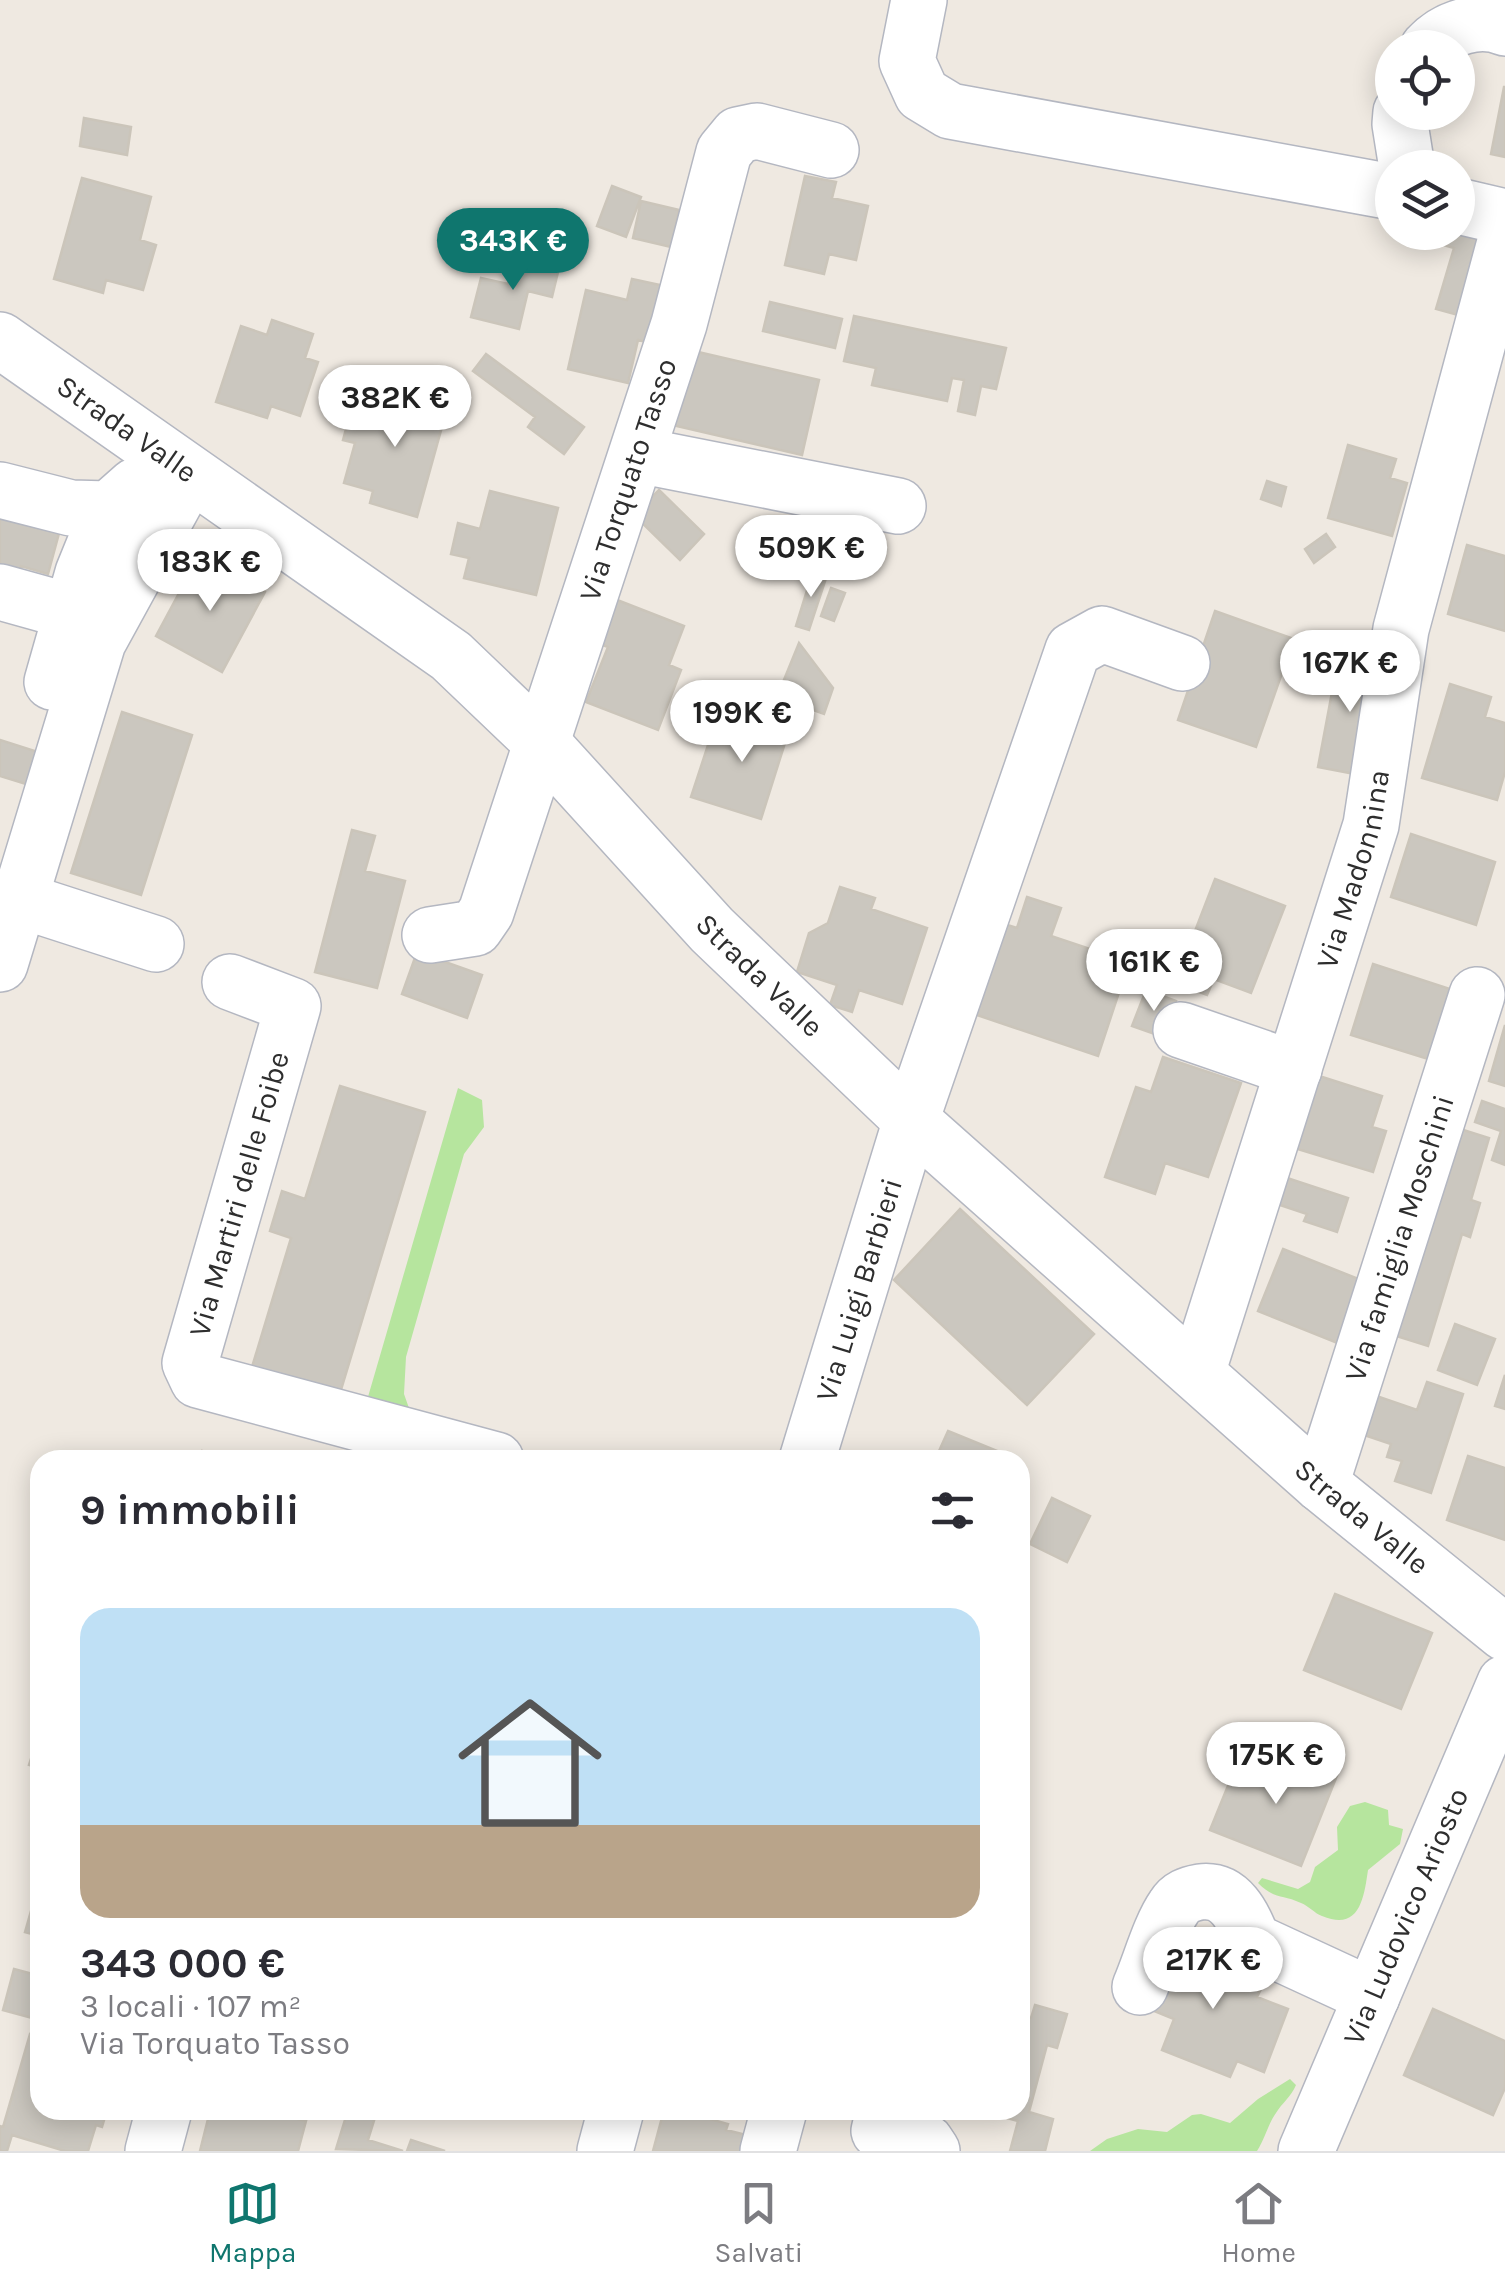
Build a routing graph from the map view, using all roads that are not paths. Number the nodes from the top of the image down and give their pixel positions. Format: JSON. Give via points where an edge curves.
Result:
{"nodes":[{"id":1,"x":919,"y":0,"type":"edge"},
{"id":2,"x":1505,"y":28,"type":"edge"},
{"id":3,"x":1453,"y":30,"type":"edge"},
{"id":4,"x":831,"y":150,"type":"dead end"},
{"id":5,"x":1375,"y":189,"type":"edge"},
{"id":6,"x":1475,"y":210,"type":"edge"},
{"id":7,"x":1505,"y":216,"type":"edge"},
{"id":8,"x":1505,"y":242,"type":"edge"},
{"id":9,"x":0,"y":340,"type":"edge"},
{"id":10,"x":638,"y":455,"type":"junction"},
{"id":11,"x":174,"y":462,"type":"junction"},
{"id":12,"x":0,"y":490,"type":"edge"},
{"id":13,"x":898,"y":506,"type":"dead end"},
{"id":14,"x":110,"y":510,"type":"junction"},
{"id":15,"x":0,"y":592,"type":"edge"},
{"id":16,"x":72,"y":612,"type":"junction"},
{"id":17,"x":1182,"y":662,"type":"dead end"},
{"id":18,"x":36,"y":733,"type":"dead end"},
{"id":19,"x":542,"y":744,"type":"junction"},
{"id":20,"x":22,"y":821,"type":"edge"},
{"id":21,"x":20,"y":900,"type":"junction"},
{"id":22,"x":430,"y":934,"type":"dead end"},
{"id":23,"x":156,"y":944,"type":"dead end"},
{"id":24,"x":0,"y":964,"type":"edge"},
{"id":25,"x":230,"y":982,"type":"dead end"},
{"id":26,"x":1477,"y":995,"type":"dead end"},
{"id":27,"x":1181,"y":1030,"type":"dead end"},
{"id":28,"x":1294,"y":1069,"type":"junction"},
{"id":29,"x":911,"y":1120,"type":"junction"},
{"id":30,"x":1196,"y":1373,"type":"junction"},
{"id":31,"x":459,"y":1450,"type":"edge"},
{"id":32,"x":811,"y":1450,"type":"edge"},
{"id":33,"x":1321,"y":1484,"type":"junction"},
{"id":34,"x":1505,"y":1633,"type":"edge"},
{"id":35,"x":1505,"y":1683,"type":"edge"},
{"id":36,"x":1140,"y":1987,"type":"dead end"},
{"id":37,"x":1372,"y":1996,"type":"junction"},
{"id":38,"x":161,"y":2120,"type":"edge"},
{"id":39,"x":613,"y":2120,"type":"edge"},
{"id":40,"x":776,"y":2120,"type":"edge"},
{"id":41,"x":881,"y":2121,"type":"edge"},
{"id":42,"x":153,"y":2151,"type":"edge"},
{"id":43,"x":604,"y":2151,"type":"edge"},
{"id":44,"x":768,"y":2151,"type":"edge"},
{"id":45,"x":932,"y":2151,"type":"edge"},
{"id":46,"x":1306,"y":2151,"type":"edge"}],
"edges":[{"from":1,"to":5,"type":"street","via":[[907,61],[922,94],[950,111]]},
{"from":2,"to":3,"type":"street"},
{"from":4,"to":10,"type":"street","name":"Via Torquato Tasso","via":[[757,132],[738,135],[724,152]]},
{"from":6,"to":7,"type":"street"},
{"from":8,"to":28,"type":"street","name":"Via Madonnina","via":[[1401,629],[1371,824]]},
{"from":9,"to":11,"type":"street","name":"Strada Valle"},
{"from":10,"to":13,"type":"street"},
{"from":10,"to":19,"type":"street","name":"Via Torquato Tasso"},
{"from":11,"to":14,"type":"street"},
{"from":11,"to":19,"type":"street","name":"Strada Valle","via":[[450,656]]},
{"from":11,"to":20,"type":"street"},
{"from":12,"to":14,"type":"street","via":[[71,508]]},
{"from":14,"to":16,"type":"street"},
{"from":15,"to":16,"type":"street"},
{"from":16,"to":18,"type":"street"},
{"from":17,"to":29,"type":"street","name":"Via Luigi Barbieri","via":[[1102,634],[1072,650]]},
{"from":19,"to":22,"type":"street","name":"Via Torquato Tasso","via":[[486,912],[475,928]]},
{"from":19,"to":29,"type":"street","name":"Strada Valle","via":[[712,930]]},
{"from":20,"to":21,"type":"street"},
{"from":21,"to":23,"type":"street"},
{"from":21,"to":24,"type":"street"},
{"from":25,"to":31,"type":"street","name":"Via Martiri delle Foibe","via":[[293,1006],[190,1363],[198,1380]]},
{"from":26,"to":33,"type":"street","name":"Via famiglia Moschini"},
{"from":27,"to":28,"type":"street"},
{"from":28,"to":30,"type":"street","name":"Via Madonnina"},
{"from":29,"to":30,"type":"street","name":"Strada Valle"},
{"from":29,"to":32,"type":"street","name":"Via Luigi Barbieri"},
{"from":30,"to":33,"type":"street","name":"Strada Valle"},
{"from":33,"to":34,"type":"street","name":"Strada Valle"},
{"from":35,"to":37,"type":"street","name":"Via Ludovico Ariosto"},
{"from":36,"to":37,"type":"street","via":[[1174,1907],[1206,1891],[1224,1895],[1253,1941]]},
{"from":37,"to":46,"type":"street","name":"Via Ludovico Ariosto"},
{"from":38,"to":42,"type":"street"},
{"from":39,"to":43,"type":"street"},
{"from":40,"to":44,"type":"street"},
{"from":41,"to":45,"type":"street"}]}
